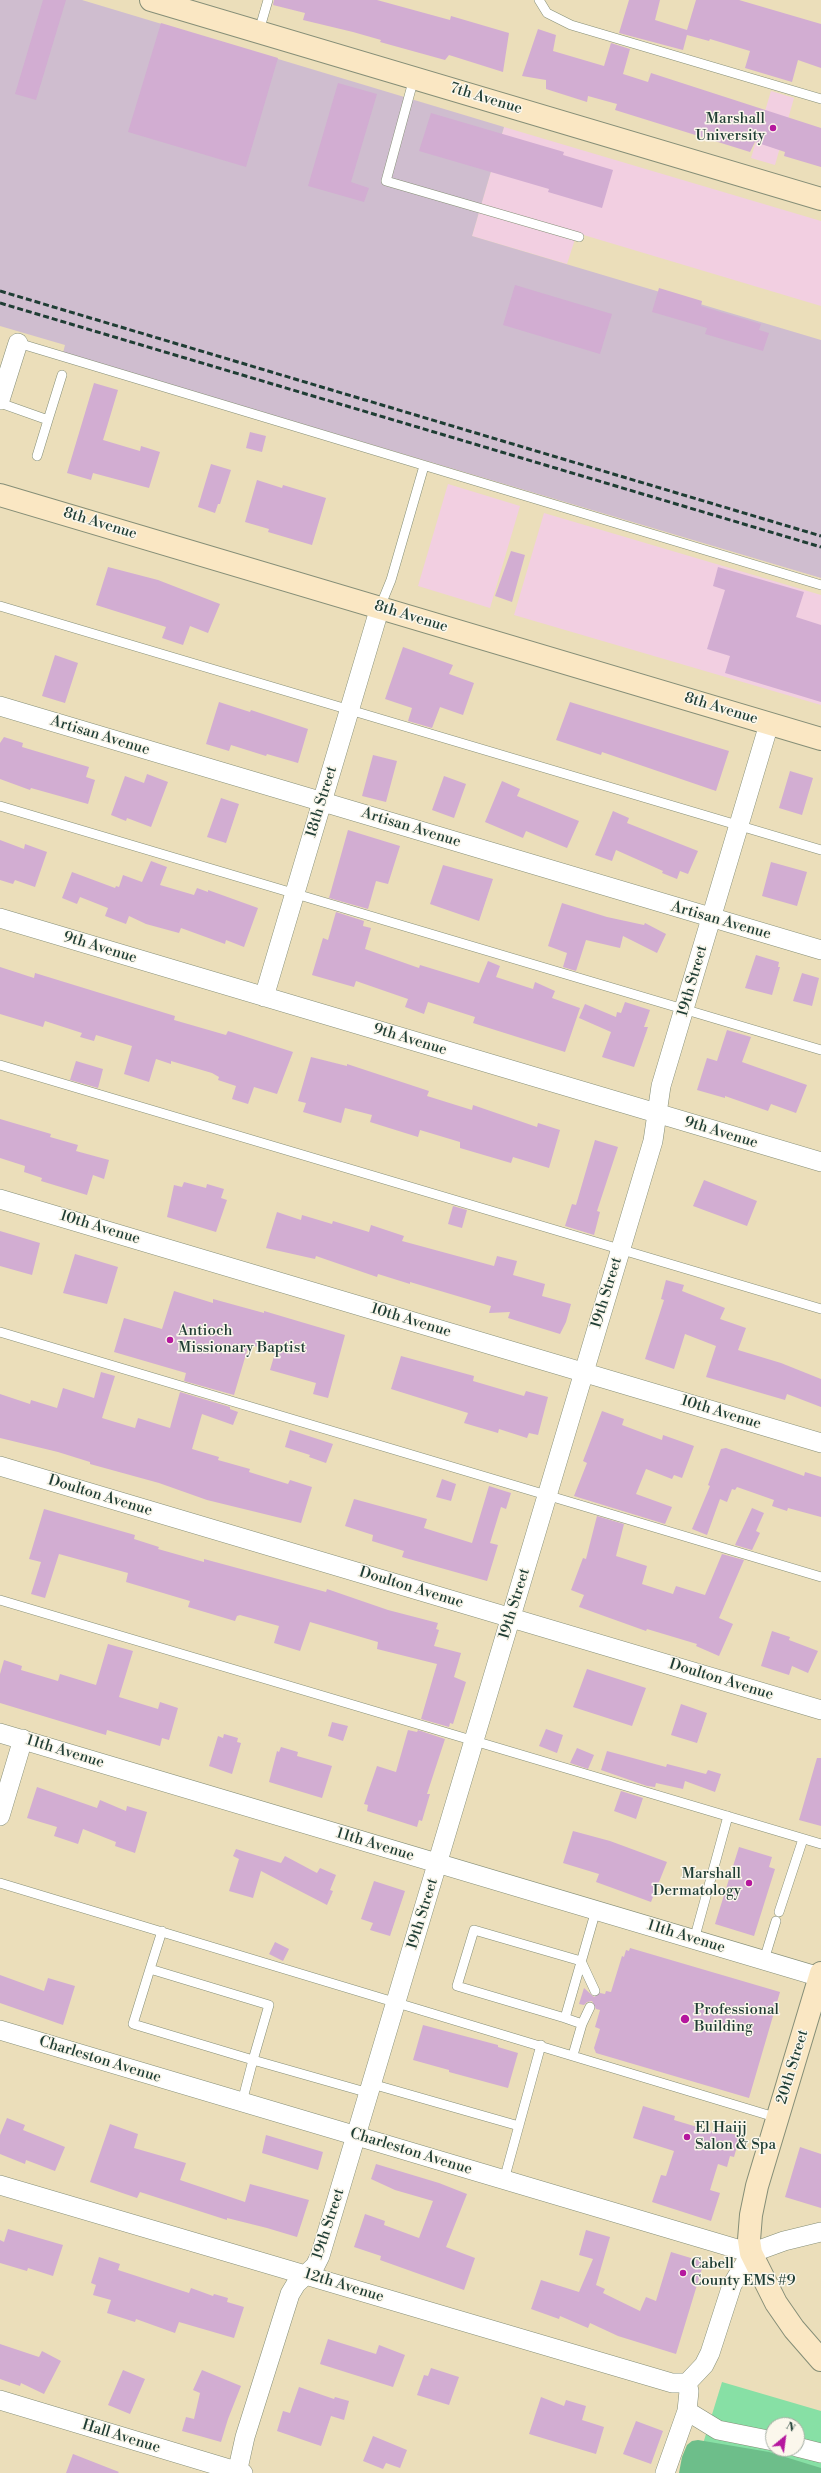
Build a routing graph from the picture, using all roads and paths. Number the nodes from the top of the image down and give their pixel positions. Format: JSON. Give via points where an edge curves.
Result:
{"nodes":[{"id":1,"x":151,"y":0,"type":"edge"},
{"id":2,"x":268,"y":0,"type":"edge"},
{"id":3,"x":539,"y":0,"type":"edge"},
{"id":4,"x":259,"y":32,"type":"junction"},
{"id":5,"x":414,"y":78,"type":"junction"},
{"id":6,"x":821,"y":99,"type":"edge"},
{"id":7,"x":821,"y":199,"type":"edge"},
{"id":8,"x":579,"y":237,"type":"dead end"},
{"id":9,"x":18,"y":343,"type":"joint"},
{"id":10,"x":62,"y":375,"type":"dead end"},
{"id":11,"x":0,"y":400,"type":"edge"},
{"id":12,"x":0,"y":403,"type":"edge"},
{"id":13,"x":48,"y":420,"type":"junction"},
{"id":14,"x":37,"y":456,"type":"dead end"},
{"id":15,"x":424,"y":466,"type":"junction"},
{"id":16,"x":0,"y":495,"type":"edge"},
{"id":17,"x":821,"y":585,"type":"edge"},
{"id":18,"x":0,"y":606,"type":"edge"},
{"id":19,"x":380,"y":607,"type":"junction"},
{"id":20,"x":0,"y":706,"type":"edge"},
{"id":21,"x":350,"y":711,"type":"junction"},
{"id":22,"x":769,"y":724,"type":"junction"},
{"id":23,"x":821,"y":739,"type":"edge"},
{"id":24,"x":322,"y":802,"type":"junction"},
{"id":25,"x":0,"y":806,"type":"edge"},
{"id":26,"x":739,"y":826,"type":"junction"},
{"id":27,"x":821,"y":850,"type":"edge"},
{"id":28,"x":294,"y":894,"type":"junction"},
{"id":29,"x":0,"y":918,"type":"edge"},
{"id":30,"x":712,"y":918,"type":"junction"},
{"id":31,"x":821,"y":950,"type":"edge"},
{"id":32,"x":264,"y":997,"type":"junction"},
{"id":33,"x":684,"y":1010,"type":"junction"},
{"id":34,"x":821,"y":1050,"type":"edge"},
{"id":35,"x":0,"y":1065,"type":"edge"},
{"id":36,"x":657,"y":1114,"type":"junction"},
{"id":37,"x":821,"y":1162,"type":"edge"},
{"id":38,"x":0,"y":1199,"type":"edge"},
{"id":39,"x":620,"y":1249,"type":"junction"},
{"id":40,"x":821,"y":1309,"type":"edge"},
{"id":41,"x":0,"y":1332,"type":"edge"},
{"id":42,"x":583,"y":1372,"type":"junction"},
{"id":43,"x":821,"y":1443,"type":"edge"},
{"id":44,"x":0,"y":1466,"type":"edge"},
{"id":45,"x":547,"y":1495,"type":"junction"},
{"id":46,"x":821,"y":1577,"type":"edge"},
{"id":47,"x":0,"y":1600,"type":"edge"},
{"id":48,"x":511,"y":1618,"type":"junction"},
{"id":49,"x":821,"y":1710,"type":"edge"},
{"id":50,"x":0,"y":1733,"type":"edge"},
{"id":51,"x":23,"y":1740,"type":"junction"},
{"id":52,"x":474,"y":1740,"type":"junction"},
{"id":53,"x":0,"y":1816,"type":"edge"},
{"id":54,"x":728,"y":1816,"type":"junction"},
{"id":55,"x":803,"y":1839,"type":"junction"},
{"id":56,"x":821,"y":1844,"type":"edge"},
{"id":57,"x":438,"y":1864,"type":"junction"},
{"id":58,"x":0,"y":1883,"type":"edge"},
{"id":59,"x":596,"y":1910,"type":"junction"},
{"id":60,"x":779,"y":1912,"type":"dead end"},
{"id":61,"x":776,"y":1921,"type":"dead end"},
{"id":62,"x":162,"y":1931,"type":"junction"},
{"id":63,"x":694,"y":1940,"type":"junction"},
{"id":64,"x":764,"y":1960,"type":"junction"},
{"id":65,"x":581,"y":1961,"type":"junction"},
{"id":66,"x":150,"y":1969,"type":"junction"},
{"id":67,"x":820,"y":1975,"type":"edge"},
{"id":68,"x":595,"y":1991,"type":"dead end"},
{"id":69,"x":396,"y":2001,"type":"junction"},
{"id":70,"x":590,"y":2007,"type":"dead end"},
{"id":71,"x":816,"y":2009,"type":"edge"},
{"id":72,"x":564,"y":2018,"type":"junction"},
{"id":73,"x":582,"y":2024,"type":"junction"},
{"id":74,"x":0,"y":2030,"type":"edge"},
{"id":75,"x":542,"y":2045,"type":"junction"},
{"id":76,"x":573,"y":2055,"type":"junction"},
{"id":77,"x":253,"y":2060,"type":"junction"},
{"id":78,"x":370,"y":2088,"type":"junction"},
{"id":79,"x":242,"y":2102,"type":"junction"},
{"id":80,"x":778,"y":2118,"type":"junction"},
{"id":81,"x":519,"y":2126,"type":"junction"},
{"id":82,"x":356,"y":2136,"type":"junction"},
{"id":83,"x":504,"y":2180,"type":"junction"},
{"id":84,"x":0,"y":2185,"type":"edge"},
{"id":85,"x":821,"y":2232,"type":"edge"},
{"id":86,"x":751,"y":2253,"type":"junction"},
{"id":87,"x":306,"y":2275,"type":"junction"},
{"id":88,"x":821,"y":2360,"type":"edge"},
{"id":89,"x":687,"y":2383,"type":"junction"},
{"id":90,"x":0,"y":2400,"type":"edge"},
{"id":91,"x":687,"y":2411,"type":"junction"},
{"id":92,"x":765,"y":2439,"type":"edge"},
{"id":93,"x":805,"y":2449,"type":"edge"},
{"id":94,"x":821,"y":2453,"type":"edge"},
{"id":95,"x":239,"y":2472,"type":"edge"},
{"id":96,"x":665,"y":2473,"type":"edge"}],
"edges":[{"from":1,"to":4,"type":"main road","name":"7th Avenue"},
{"from":2,"to":4,"type":"lane"},
{"from":3,"to":6,"type":"lane","via":[[547,13],[571,25]]},
{"from":4,"to":5,"type":"main road","name":"7th Avenue"},
{"from":5,"to":7,"type":"main road","name":"7th Avenue"},
{"from":5,"to":8,"type":"lane","via":[[386,181]]},
{"from":9,"to":11,"type":"street"},
{"from":9,"to":15,"type":"lane"},
{"from":10,"to":13,"type":"lane"},
{"from":12,"to":13,"type":"lane"},
{"from":13,"to":14,"type":"lane"},
{"from":15,"to":17,"type":"lane"},
{"from":15,"to":19,"type":"lane","via":[[391,580]]},
{"from":16,"to":19,"type":"main road","name":"8th Avenue"},
{"from":18,"to":21,"type":"lane"},
{"from":19,"to":21,"type":"street","name":"18th Street"},
{"from":19,"to":22,"type":"main road","name":"8th Avenue"},
{"from":20,"to":24,"type":"street","name":"Artisan Avenue"},
{"from":21,"to":24,"type":"street","name":"18th Street"},
{"from":21,"to":26,"type":"lane"},
{"from":22,"to":23,"type":"main road","name":"8th Avenue"},
{"from":22,"to":26,"type":"street","name":"19th Street"},
{"from":24,"to":28,"type":"street","name":"18th Street"},
{"from":24,"to":30,"type":"street","name":"Artisan Avenue"},
{"from":25,"to":28,"type":"lane"},
{"from":26,"to":27,"type":"lane"},
{"from":26,"to":30,"type":"street","name":"19th Street"},
{"from":28,"to":32,"type":"street","name":"18th Street"},
{"from":28,"to":33,"type":"lane"},
{"from":29,"to":32,"type":"street","name":"9th Avenue"},
{"from":30,"to":31,"type":"street","name":"Artisan Avenue"},
{"from":30,"to":33,"type":"street","name":"19th Street"},
{"from":32,"to":36,"type":"street","name":"9th Avenue"},
{"from":33,"to":34,"type":"lane"},
{"from":33,"to":36,"type":"street","name":"19th Street","via":[[661,1086]]},
{"from":35,"to":39,"type":"lane"},
{"from":36,"to":37,"type":"street","name":"9th Avenue"},
{"from":36,"to":39,"type":"street","name":"19th Street","via":[[653,1141]]},
{"from":38,"to":42,"type":"street","name":"10th Avenue"},
{"from":39,"to":40,"type":"lane"},
{"from":39,"to":42,"type":"street","name":"19th Street"},
{"from":41,"to":45,"type":"lane"},
{"from":42,"to":43,"type":"street","name":"10th Avenue"},
{"from":42,"to":45,"type":"street","name":"19th Street"},
{"from":44,"to":48,"type":"street","name":"Doulton Avenue"},
{"from":45,"to":46,"type":"lane"},
{"from":45,"to":48,"type":"street","name":"19th Street"},
{"from":47,"to":52,"type":"lane"},
{"from":48,"to":49,"type":"street","name":"Doulton Avenue"},
{"from":48,"to":52,"type":"street","name":"19th Street"},
{"from":50,"to":51,"type":"street","name":"11th Avenue"},
{"from":51,"to":53,"type":"street"},
{"from":51,"to":57,"type":"street","name":"11th Avenue"},
{"from":52,"to":54,"type":"lane"},
{"from":52,"to":57,"type":"street","name":"19th Street"},
{"from":54,"to":55,"type":"lane"},
{"from":54,"to":63,"type":"lane"},
{"from":55,"to":56,"type":"lane"},
{"from":55,"to":60,"type":"lane"},
{"from":57,"to":59,"type":"street","name":"11th Avenue"},
{"from":57,"to":69,"type":"street","name":"19th Street"},
{"from":58,"to":62,"type":"lane"},
{"from":59,"to":63,"type":"street","name":"11th Avenue"},
{"from":59,"to":65,"type":"lane"},
{"from":61,"to":64,"type":"lane"},
{"from":62,"to":66,"type":"lane"},
{"from":62,"to":69,"type":"lane"},
{"from":63,"to":64,"type":"street","name":"11th Avenue"},
{"from":64,"to":67,"type":"street","name":"11th Avenue"},
{"from":65,"to":68,"type":"lane"},
{"from":65,"to":72,"type":"lane"},
{"from":65,"to":72,"type":"lane","via":[[474,1930],[457,1986]]},
{"from":66,"to":77,"type":"lane","via":[[269,2005]]},
{"from":66,"to":77,"type":"lane","via":[[133,2024]]},
{"from":67,"to":71,"type":"main road","name":"20th Street"},
{"from":69,"to":75,"type":"lane"},
{"from":69,"to":78,"type":"street","name":"19th Street"},
{"from":70,"to":73,"type":"lane"},
{"from":71,"to":80,"type":"main road","name":"20th Street"},
{"from":72,"to":73,"type":"lane"},
{"from":73,"to":76,"type":"lane"},
{"from":74,"to":79,"type":"street","name":"Charleston Avenue"},
{"from":75,"to":76,"type":"lane"},
{"from":75,"to":81,"type":"lane"},
{"from":76,"to":80,"type":"lane"},
{"from":77,"to":78,"type":"lane"},
{"from":77,"to":79,"type":"lane"},
{"from":78,"to":81,"type":"lane"},
{"from":78,"to":82,"type":"street","name":"19th Street"},
{"from":79,"to":82,"type":"street","name":"Charleston Avenue"},
{"from":80,"to":86,"type":"main road","name":"20th Street","via":[[751,2215]]},
{"from":81,"to":83,"type":"lane"},
{"from":82,"to":83,"type":"street","name":"Charleston Avenue"},
{"from":82,"to":87,"type":"street","name":"19th Street","via":[[320,2256]]},
{"from":83,"to":86,"type":"street","name":"Charleston Avenue"},
{"from":84,"to":87,"type":"street","name":"12th Avenue"},
{"from":85,"to":86,"type":"street","via":[[784,2241]]},
{"from":86,"to":88,"type":"main road","via":[[776,2302],[794,2329]]},
{"from":86,"to":89,"type":"street","via":[[732,2285],[710,2353],[704,2365]]},
{"from":87,"to":89,"type":"street","name":"12th Avenue","via":[[672,2383]]},
{"from":87,"to":95,"type":"street","name":"19th Street","via":[[296,2284],[285,2306],[245,2437]]},
{"from":89,"to":91,"type":"street"},
{"from":90,"to":95,"type":"street","name":"Hall Avenue"},
{"from":91,"to":92,"type":"street","via":[[718,2430]]},
{"from":91,"to":96,"type":"street"},
{"from":93,"to":94,"type":"street"}]}
